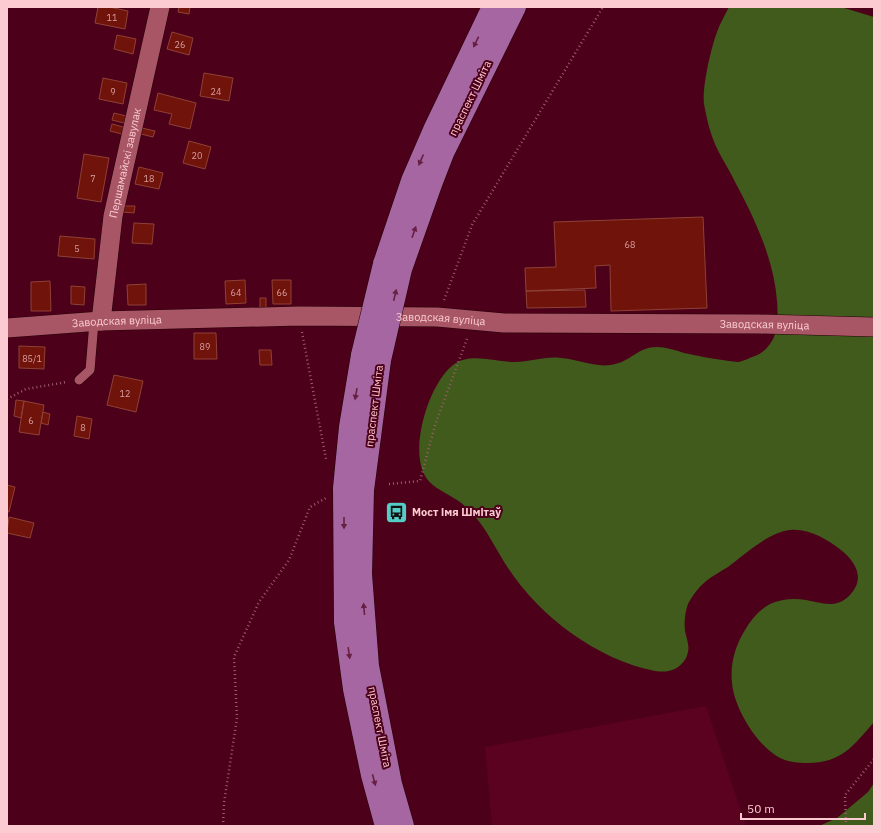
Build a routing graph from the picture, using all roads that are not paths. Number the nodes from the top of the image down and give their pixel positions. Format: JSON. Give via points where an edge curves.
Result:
{"nodes":[{"id":1,"x":160,"y":7,"type":"edge"},
{"id":2,"x":494,"y":7,"type":"edge"},
{"id":3,"x":515,"y":7,"type":"edge"},
{"id":4,"x":392,"y":266,"type":"junction"},
{"id":5,"x":98,"y":322,"type":"junction"},
{"id":6,"x":874,"y":327,"type":"edge"},
{"id":7,"x":7,"y":328,"type":"edge"},
{"id":8,"x":371,"y":358,"type":"junction"},
{"id":9,"x":79,"y":380,"type":"road end"},
{"id":10,"x":386,"y":826,"type":"edge"},
{"id":11,"x":403,"y":826,"type":"edge"}],
"edges":[{"from":1,"to":5,"type":"street","name":"Першамайскі завулак","via":[[113,216]]},
{"from":2,"to":4,"type":"main road","name":"праспект Шміта","one_way":true,"via":[[412,181]]},
{"from":4,"to":3,"type":"main road","name":"праспект Шміта","one_way":true,"via":[[443,153]]},
{"from":4,"to":8,"type":"main road","name":"праспект Шміта","bridge":true},
{"from":5,"to":6,"type":"street","name":"Заводская вуліца","via":[[299,316],[437,317],[504,323]]},
{"from":5,"to":7,"type":"street","name":"Заводская вуліца"},
{"from":5,"to":9,"type":"lane","via":[[90,370]]},
{"from":8,"to":10,"type":"main road","name":"праспект Шміта","one_way":true,"via":[[350,427],[344,488],[345,622],[354,689],[372,775]]},
{"from":11,"to":8,"type":"main road","name":"праспект Шміта","one_way":true,"via":[[368,666],[361,574]]}]}
